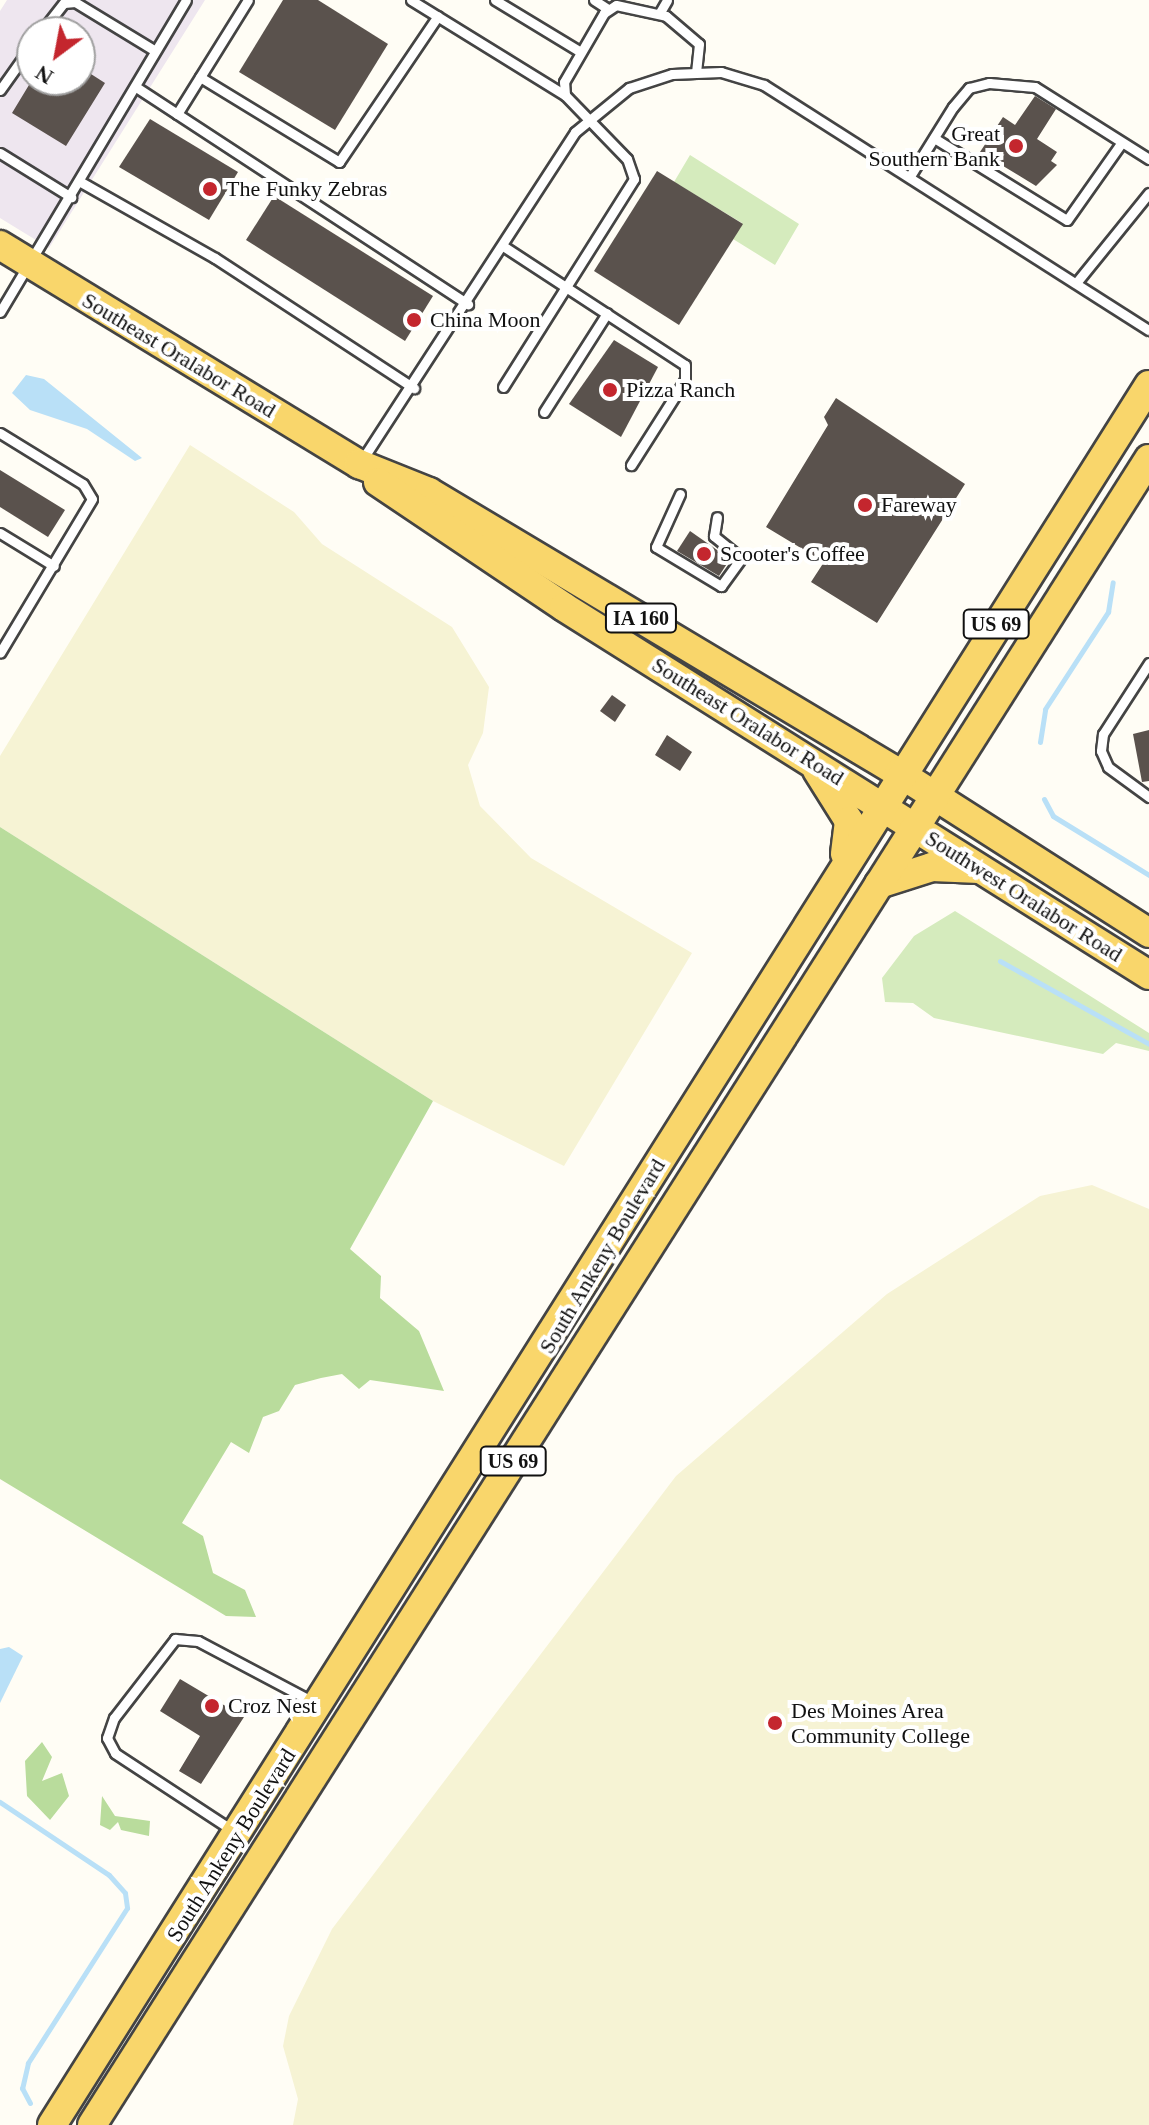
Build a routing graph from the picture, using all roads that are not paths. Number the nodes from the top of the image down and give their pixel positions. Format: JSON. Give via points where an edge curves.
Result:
{"nodes":[{"id":1,"x":186,"y":0,"type":"edge"},
{"id":2,"x":248,"y":0,"type":"edge"},
{"id":3,"x":411,"y":0,"type":"edge"},
{"id":4,"x":495,"y":0,"type":"edge"},
{"id":5,"x":594,"y":0,"type":"edge"},
{"id":6,"x":667,"y":0,"type":"edge"},
{"id":7,"x":614,"y":5,"type":"edge"},
{"id":8,"x":659,"y":14,"type":"junction"},
{"id":9,"x":54,"y":16,"type":"edge"},
{"id":10,"x":438,"y":16,"type":"junction"},
{"id":11,"x":154,"y":50,"type":"junction"},
{"id":12,"x":581,"y":52,"type":"junction"},
{"id":13,"x":16,"y":68,"type":"edge"},
{"id":14,"x":696,"y":71,"type":"junction"},
{"id":15,"x":200,"y":77,"type":"junction"},
{"id":16,"x":136,"y":87,"type":"junction"},
{"id":17,"x":0,"y":90,"type":"edge"},
{"id":18,"x":565,"y":95,"type":"junction"},
{"id":19,"x":177,"y":114,"type":"junction"},
{"id":20,"x":589,"y":118,"type":"junction"},
{"id":21,"x":934,"y":138,"type":"junction"},
{"id":22,"x":1122,"y":142,"type":"junction"},
{"id":23,"x":0,"y":153,"type":"edge"},
{"id":24,"x":1149,"y":159,"type":"edge"},
{"id":25,"x":910,"y":176,"type":"junction"},
{"id":26,"x":79,"y":181,"type":"junction"},
{"id":27,"x":1149,"y":193,"type":"edge"},
{"id":28,"x":71,"y":197,"type":"junction"},
{"id":29,"x":0,"y":245,"type":"edge"},
{"id":30,"x":503,"y":246,"type":"junction"},
{"id":31,"x":31,"y":265,"type":"junction"},
{"id":32,"x":1076,"y":283,"type":"junction"},
{"id":33,"x":566,"y":287,"type":"junction"},
{"id":34,"x":468,"y":304,"type":"junction"},
{"id":35,"x":0,"y":312,"type":"edge"},
{"id":36,"x":607,"y":313,"type":"junction"},
{"id":37,"x":1149,"y":330,"type":"edge"},
{"id":38,"x":1149,"y":385,"type":"edge"},
{"id":39,"x":503,"y":387,"type":"dead end"},
{"id":40,"x":414,"y":388,"type":"junction"},
{"id":41,"x":544,"y":412,"type":"dead end"},
{"id":42,"x":0,"y":433,"type":"edge"},
{"id":43,"x":1149,"y":459,"type":"edge"},
{"id":44,"x":359,"y":464,"type":"junction"},
{"id":45,"x":631,"y":465,"type":"dead end"},
{"id":46,"x":680,"y":494,"type":"dead end"},
{"id":47,"x":717,"y":517,"type":"dead end"},
{"id":48,"x":0,"y":533,"type":"edge"},
{"id":49,"x":54,"y":566,"type":"junction"},
{"id":50,"x":0,"y":653,"type":"edge"},
{"id":51,"x":1149,"y":663,"type":"edge"},
{"id":52,"x":807,"y":757,"type":"junction"},
{"id":53,"x":916,"y":785,"type":"junction"},
{"id":54,"x":1149,"y":797,"type":"edge"},
{"id":55,"x":898,"y":816,"type":"junction"},
{"id":56,"x":843,"y":863,"type":"junction"},
{"id":57,"x":980,"y":869,"type":"junction"},
{"id":58,"x":879,"y":884,"type":"junction"},
{"id":59,"x":1149,"y":933,"type":"edge"},
{"id":60,"x":1149,"y":975,"type":"edge"},
{"id":61,"x":354,"y":1652,"type":"junction"},
{"id":62,"x":380,"y":1670,"type":"junction"},
{"id":63,"x":320,"y":1705,"type":"junction"},
{"id":64,"x":238,"y":1834,"type":"junction"},
{"id":65,"x":52,"y":2125,"type":"edge"},
{"id":66,"x":92,"y":2125,"type":"edge"}],
"edges":[{"from":1,"to":11,"type":"lane"},
{"from":2,"to":15,"type":"lane"},
{"from":3,"to":10,"type":"lane"},
{"from":4,"to":12,"type":"lane"},
{"from":5,"to":7,"type":"lane"},
{"from":6,"to":8,"type":"lane"},
{"from":7,"to":8,"type":"lane"},
{"from":7,"to":12,"type":"lane"},
{"from":8,"to":14,"type":"lane","via":[[693,34]]},
{"from":9,"to":11,"type":"lane","via":[[64,3],[75,2]]},
{"from":10,"to":15,"type":"lane","via":[[339,162]]},
{"from":10,"to":18,"type":"lane"},
{"from":11,"to":16,"type":"lane"},
{"from":12,"to":18,"type":"lane","via":[[564,82]]},
{"from":13,"to":17,"type":"lane"},
{"from":14,"to":20,"type":"lane","via":[[629,88]]},
{"from":14,"to":25,"type":"lane","via":[[764,85]]},
{"from":15,"to":19,"type":"lane"},
{"from":16,"to":19,"type":"lane"},
{"from":16,"to":26,"type":"lane"},
{"from":18,"to":20,"type":"lane"},
{"from":19,"to":34,"type":"lane"},
{"from":20,"to":30,"type":"lane"},
{"from":20,"to":33,"type":"lane","via":[[627,159],[634,179]]},
{"from":21,"to":22,"type":"lane","via":[[969,88],[1013,82],[1035,87]]},
{"from":21,"to":22,"type":"lane","via":[[1067,220]]},
{"from":21,"to":25,"type":"lane"},
{"from":22,"to":24,"type":"lane"},
{"from":23,"to":28,"type":"lane"},
{"from":25,"to":32,"type":"lane"},
{"from":26,"to":28,"type":"lane"},
{"from":26,"to":40,"type":"lane","via":[[215,258]]},
{"from":27,"to":32,"type":"lane"},
{"from":28,"to":31,"type":"lane"},
{"from":29,"to":31,"type":"main road","name":"Southeast Oralabor Road","number":"IA 160"},
{"from":30,"to":33,"type":"lane"},
{"from":30,"to":34,"type":"lane"},
{"from":31,"to":35,"type":"lane"},
{"from":31,"to":44,"type":"main road","name":"Southeast Oralabor Road","number":"IA 160"},
{"from":32,"to":37,"type":"lane"},
{"from":33,"to":36,"type":"lane"},
{"from":33,"to":39,"type":"lane"},
{"from":34,"to":40,"type":"lane"},
{"from":36,"to":41,"type":"lane"},
{"from":36,"to":45,"type":"lane","via":[[688,373]]},
{"from":38,"to":53,"type":"main road","name":"South Ankeny Boulevard","number":"US 69"},
{"from":40,"to":44,"type":"lane"},
{"from":42,"to":49,"type":"lane","via":[[89,491],[90,508]]},
{"from":43,"to":53,"type":"main road","name":"South Ankeny Boulevard","number":"US 69"},
{"from":44,"to":52,"type":"main road","name":"Southeast Oralabor Road","number":"IA 160","via":[[422,517]]},
{"from":44,"to":53,"type":"main road","name":"Southeast Oralabor Road","number":"IA 160","via":[[429,492]]},
{"from":46,"to":47,"type":"lane","via":[[656,547],[721,586],[741,558],[714,536]]},
{"from":48,"to":49,"type":"lane"},
{"from":49,"to":50,"type":"lane"},
{"from":51,"to":54,"type":"lane","via":[[1103,734],[1101,751],[1108,767]]},
{"from":52,"to":55,"type":"main road","name":"Southeast Oralabor Road","number":"IA 160"},
{"from":52,"to":56,"type":"main road","via":[[849,821]]},
{"from":53,"to":55,"type":"main road","name":"South Ankeny Boulevard","number":"US 69"},
{"from":53,"to":55,"type":"main road","name":"South Ankeny Boulevard","number":"US 69"},
{"from":53,"to":59,"type":"main road","name":"Southwest Oralabor Road","number":"IA 160"},
{"from":55,"to":56,"type":"main road","name":"South Ankeny Boulevard","number":"US 69"},
{"from":55,"to":57,"type":"main road","name":"Southwest Oralabor Road","number":"IA 160"},
{"from":55,"to":58,"type":"main road","name":"South Ankeny Boulevard","number":"US 69"},
{"from":56,"to":61,"type":"main road","name":"South Ankeny Boulevard","number":"US 69"},
{"from":57,"to":58,"type":"main road","via":[[932,867]]},
{"from":57,"to":60,"type":"main road","name":"Southwest Oralabor Road","number":"IA 160"},
{"from":58,"to":62,"type":"main road","name":"South Ankeny Boulevard","number":"US 69"},
{"from":61,"to":62,"type":"main road"},
{"from":61,"to":63,"type":"main road","name":"South Ankeny Boulevard","number":"US 69"},
{"from":62,"to":66,"type":"main road","name":"South Ankeny Boulevard","number":"US 69"},
{"from":63,"to":64,"type":"main road","name":"South Ankeny Boulevard","number":"US 69"},
{"from":63,"to":64,"type":"lane","via":[[198,1641],[175,1639],[114,1718],[107,1738],[115,1753]]},
{"from":64,"to":65,"type":"main road","name":"South Ankeny Boulevard","number":"US 69"}]}
